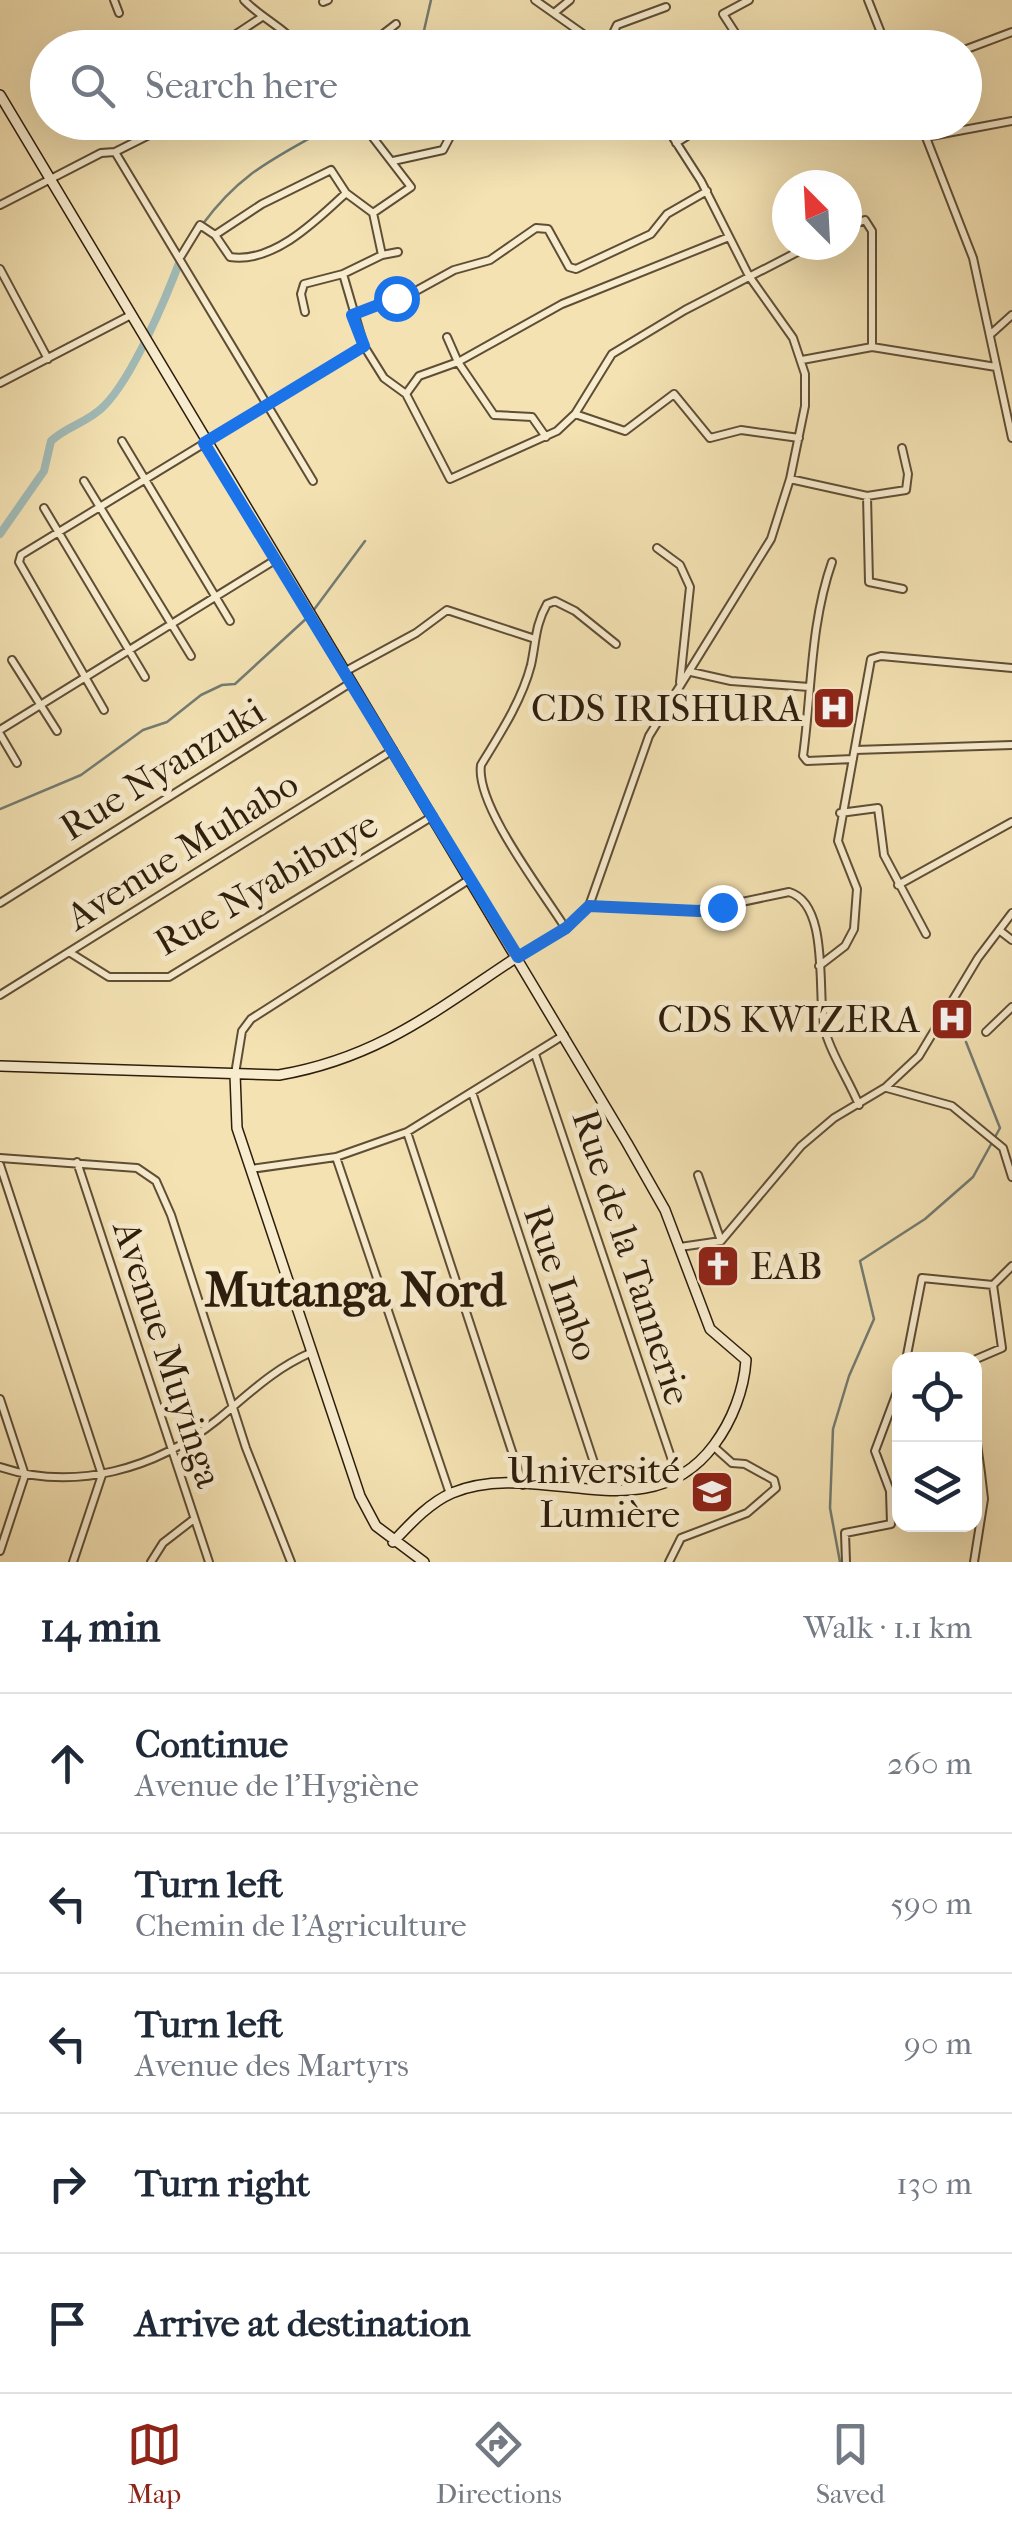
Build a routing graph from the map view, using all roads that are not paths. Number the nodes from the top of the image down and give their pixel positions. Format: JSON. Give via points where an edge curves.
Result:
{"nodes":[{"id":1,"x":114,"y":0,"type":"edge"},
{"id":2,"x":244,"y":0,"type":"edge"},
{"id":3,"x":534,"y":0,"type":"edge"},
{"id":4,"x":570,"y":0,"type":"edge"},
{"id":5,"x":748,"y":0,"type":"edge"},
{"id":6,"x":868,"y":0,"type":"edge"},
{"id":7,"x":666,"y":6,"type":"dead end"},
{"id":8,"x":119,"y":13,"type":"dead end"},
{"id":9,"x":554,"y":13,"type":"junction"},
{"id":10,"x":262,"y":17,"type":"junction"},
{"id":11,"x":396,"y":24,"type":"dead end"},
{"id":12,"x":242,"y":30,"type":"edge"},
{"id":13,"x":284,"y":30,"type":"edge"},
{"id":14,"x":388,"y":30,"type":"edge"},
{"id":15,"x":576,"y":30,"type":"edge"},
{"id":16,"x":614,"y":30,"type":"edge"},
{"id":17,"x":733,"y":30,"type":"edge"},
{"id":18,"x":880,"y":30,"type":"edge"},
{"id":19,"x":1012,"y":32,"type":"edge"},
{"id":20,"x":982,"y":43,"type":"edge"},
{"id":21,"x":0,"y":95,"type":"edge"},
{"id":22,"x":1012,"y":121,"type":"edge"},
{"id":23,"x":982,"y":127,"type":"edge"},
{"id":24,"x":139,"y":140,"type":"edge"},
{"id":25,"x":376,"y":140,"type":"edge"},
{"id":26,"x":448,"y":140,"type":"edge"},
{"id":27,"x":674,"y":140,"type":"edge"},
{"id":28,"x":681,"y":140,"type":"edge"},
{"id":29,"x":927,"y":140,"type":"edge"},
{"id":30,"x":676,"y":143,"type":"junction"},
{"id":31,"x":115,"y":152,"type":"junction"},
{"id":32,"x":393,"y":161,"type":"junction"},
{"id":33,"x":54,"y":178,"type":"junction"},
{"id":34,"x":707,"y":191,"type":"junction"},
{"id":35,"x":346,"y":193,"type":"junction"},
{"id":36,"x":0,"y":205,"type":"edge"},
{"id":37,"x":374,"y":213,"type":"junction"},
{"id":38,"x":862,"y":222,"type":"edge"},
{"id":39,"x":215,"y":235,"type":"junction"},
{"id":40,"x":730,"y":237,"type":"junction"},
{"id":41,"x":398,"y":252,"type":"dead end"},
{"id":42,"x":382,"y":255,"type":"junction"},
{"id":43,"x":181,"y":257,"type":"junction"},
{"id":44,"x":781,"y":260,"type":"edge"},
{"id":45,"x":0,"y":269,"type":"edge"},
{"id":46,"x":342,"y":274,"type":"junction"},
{"id":47,"x":749,"y":276,"type":"junction"},
{"id":48,"x":305,"y":312,"type":"dead end"},
{"id":49,"x":352,"y":315,"type":"junction"},
{"id":50,"x":1012,"y":315,"type":"edge"},
{"id":51,"x":129,"y":316,"type":"junction"},
{"id":52,"x":991,"y":334,"type":"junction"},
{"id":53,"x":447,"y":337,"type":"dead end"},
{"id":54,"x":364,"y":346,"type":"junction"},
{"id":55,"x":872,"y":347,"type":"junction"},
{"id":56,"x":48,"y":358,"type":"junction"},
{"id":57,"x":802,"y":360,"type":"junction"},
{"id":58,"x":458,"y":362,"type":"junction"},
{"id":59,"x":996,"y":367,"type":"junction"},
{"id":60,"x":0,"y":381,"type":"edge"},
{"id":61,"x":406,"y":394,"type":"junction"},
{"id":62,"x":267,"y":405,"type":"junction"},
{"id":63,"x":575,"y":414,"type":"junction"},
{"id":64,"x":546,"y":438,"type":"junction"},
{"id":65,"x":799,"y":438,"type":"junction"},
{"id":66,"x":1012,"y":438,"type":"edge"},
{"id":67,"x":122,"y":441,"type":"dead end"},
{"id":68,"x":204,"y":443,"type":"junction"},
{"id":69,"x":902,"y":448,"type":"dead end"},
{"id":70,"x":143,"y":479,"type":"junction"},
{"id":71,"x":790,"y":479,"type":"junction"},
{"id":72,"x":84,"y":480,"type":"dead end"},
{"id":73,"x":312,"y":481,"type":"dead end"},
{"id":74,"x":867,"y":496,"type":"junction"},
{"id":75,"x":99,"y":507,"type":"junction"},
{"id":76,"x":44,"y":508,"type":"dead end"},
{"id":77,"x":57,"y":533,"type":"junction"},
{"id":78,"x":658,"y":548,"type":"dead end"},
{"id":79,"x":275,"y":560,"type":"junction"},
{"id":80,"x":832,"y":562,"type":"dead end"},
{"id":81,"x":903,"y":589,"type":"dead end"},
{"id":82,"x":215,"y":597,"type":"junction"},
{"id":83,"x":230,"y":621,"type":"dead end"},
{"id":84,"x":172,"y":624,"type":"junction"},
{"id":85,"x":532,"y":638,"type":"junction"},
{"id":86,"x":616,"y":644,"type":"dead end"},
{"id":87,"x":128,"y":649,"type":"junction"},
{"id":88,"x":192,"y":656,"type":"dead end"},
{"id":89,"x":12,"y":660,"type":"dead end"},
{"id":90,"x":1012,"y":668,"type":"edge"},
{"id":91,"x":346,"y":671,"type":"junction"},
{"id":92,"x":691,"y":672,"type":"junction"},
{"id":93,"x":84,"y":677,"type":"junction"},
{"id":94,"x":146,"y":677,"type":"dead end"},
{"id":95,"x":352,"y":682,"type":"junction"},
{"id":96,"x":680,"y":683,"type":"junction"},
{"id":97,"x":809,"y":688,"type":"junction"},
{"id":98,"x":39,"y":705,"type":"junction"},
{"id":99,"x":104,"y":710,"type":"dead end"},
{"id":100,"x":56,"y":730,"type":"dead end"},
{"id":101,"x":0,"y":732,"type":"edge"},
{"id":102,"x":1012,"y":745,"type":"edge"},
{"id":103,"x":393,"y":750,"type":"junction"},
{"id":104,"x":856,"y":750,"type":"junction"},
{"id":105,"x":854,"y":759,"type":"junction"},
{"id":106,"x":17,"y":763,"type":"dead end"},
{"id":107,"x":840,"y":813,"type":"junction"},
{"id":108,"x":432,"y":816,"type":"junction"},
{"id":109,"x":1012,"y":822,"type":"edge"},
{"id":110,"x":471,"y":878,"type":"junction"},
{"id":111,"x":898,"y":885,"type":"junction"},
{"id":112,"x":0,"y":903,"type":"edge"},
{"id":113,"x":589,"y":906,"type":"junction"},
{"id":114,"x":1012,"y":913,"type":"edge"},
{"id":115,"x":566,"y":928,"type":"junction"},
{"id":116,"x":999,"y":930,"type":"junction"},
{"id":117,"x":926,"y":934,"type":"dead end"},
{"id":118,"x":1012,"y":940,"type":"edge"},
{"id":119,"x":69,"y":952,"type":"junction"},
{"id":120,"x":518,"y":957,"type":"junction"},
{"id":121,"x":820,"y":966,"type":"junction"},
{"id":122,"x":0,"y":995,"type":"edge"},
{"id":123,"x":1012,"y":1008,"type":"edge"},
{"id":124,"x":986,"y":1032,"type":"dead end"},
{"id":125,"x":564,"y":1035,"type":"junction"},
{"id":126,"x":536,"y":1054,"type":"junction"},
{"id":127,"x":0,"y":1066,"type":"edge"},
{"id":128,"x":234,"y":1074,"type":"junction"},
{"id":129,"x":886,"y":1087,"type":"junction"},
{"id":130,"x":472,"y":1092,"type":"junction"},
{"id":131,"x":859,"y":1105,"type":"junction"},
{"id":132,"x":407,"y":1132,"type":"junction"},
{"id":133,"x":336,"y":1157,"type":"junction"},
{"id":134,"x":0,"y":1162,"type":"edge"},
{"id":135,"x":77,"y":1162,"type":"junction"},
{"id":136,"x":250,"y":1169,"type":"junction"},
{"id":137,"x":698,"y":1175,"type":"dead end"},
{"id":138,"x":1012,"y":1177,"type":"edge"},
{"id":139,"x":721,"y":1242,"type":"junction"},
{"id":140,"x":680,"y":1247,"type":"junction"},
{"id":141,"x":1012,"y":1266,"type":"edge"},
{"id":142,"x":993,"y":1285,"type":"junction"},
{"id":143,"x":908,"y":1352,"type":"edge"},
{"id":144,"x":310,"y":1353,"type":"junction"},
{"id":145,"x":982,"y":1357,"type":"edge"},
{"id":146,"x":0,"y":1399,"type":"edge"},
{"id":147,"x":233,"y":1406,"type":"junction"},
{"id":148,"x":892,"y":1406,"type":"edge"},
{"id":149,"x":714,"y":1446,"type":"junction"},
{"id":150,"x":172,"y":1449,"type":"junction"},
{"id":151,"x":0,"y":1467,"type":"edge"},
{"id":152,"x":102,"y":1475,"type":"junction"},
{"id":153,"x":25,"y":1476,"type":"junction"},
{"id":154,"x":678,"y":1478,"type":"junction"},
{"id":155,"x":523,"y":1485,"type":"junction"},
{"id":156,"x":603,"y":1491,"type":"junction"},
{"id":157,"x":890,"y":1491,"type":"joint"},
{"id":158,"x":450,"y":1494,"type":"junction"},
{"id":159,"x":194,"y":1520,"type":"junction"},
{"id":160,"x":979,"y":1532,"type":"edge"},
{"id":161,"x":393,"y":1542,"type":"junction"},
{"id":162,"x":0,"y":1551,"type":"edge"},
{"id":163,"x":73,"y":1562,"type":"edge"},
{"id":164,"x":150,"y":1562,"type":"edge"},
{"id":165,"x":209,"y":1562,"type":"edge"},
{"id":166,"x":292,"y":1562,"type":"edge"},
{"id":167,"x":424,"y":1562,"type":"edge"},
{"id":168,"x":669,"y":1562,"type":"edge"},
{"id":169,"x":846,"y":1562,"type":"edge"},
{"id":170,"x":974,"y":1562,"type":"edge"}],
"edges":[{"from":1,"to":8,"type":"street"},
{"from":2,"to":10,"type":"street"},
{"from":3,"to":9,"type":"street"},
{"from":4,"to":9,"type":"street"},
{"from":5,"to":17,"type":"street","via":[[723,14]]},
{"from":6,"to":18,"type":"street"},
{"from":7,"to":16,"type":"street"},
{"from":9,"to":15,"type":"street"},
{"from":10,"to":12,"type":"street"},
{"from":10,"to":13,"type":"street"},
{"from":11,"to":14,"type":"street"},
{"from":19,"to":20,"type":"street"},
{"from":21,"to":33,"type":"street"},
{"from":22,"to":23,"type":"street"},
{"from":24,"to":31,"type":"street"},
{"from":25,"to":32,"type":"street"},
{"from":26,"to":32,"type":"street","via":[[443,150]]},
{"from":27,"to":30,"type":"street"},
{"from":28,"to":30,"type":"street"},
{"from":29,"to":52,"type":"street","via":[[973,258]]},
{"from":30,"to":34,"type":"street"},
{"from":31,"to":33,"type":"street"},
{"from":31,"to":43,"type":"street"},
{"from":32,"to":37,"type":"street","via":[[410,189]]},
{"from":33,"to":36,"type":"street"},
{"from":33,"to":51,"type":"street"},
{"from":34,"to":40,"type":"street"},
{"from":34,"to":49,"type":"street","via":[[667,214],[650,234],[576,269],[548,229],[536,228],[490,260]]},
{"from":35,"to":37,"type":"street"},
{"from":35,"to":39,"type":"street","via":[[328,170]]},
{"from":35,"to":39,"type":"street","via":[[305,230],[267,250],[235,259]]},
{"from":37,"to":42,"type":"street"},
{"from":38,"to":55,"type":"street","via":[[872,232]]},
{"from":39,"to":43,"type":"street","via":[[198,226]]},
{"from":40,"to":47,"type":"street"},
{"from":40,"to":58,"type":"street","via":[[562,304]]},
{"from":41,"to":42,"type":"street"},
{"from":42,"to":46,"type":"street"},
{"from":43,"to":62,"type":"street"},
{"from":44,"to":47,"type":"street"},
{"from":45,"to":56,"type":"street"},
{"from":46,"to":48,"type":"street","via":[[304,284]]},
{"from":46,"to":49,"type":"street"},
{"from":47,"to":57,"type":"street","via":[[783,319]]},
{"from":47,"to":63,"type":"street","via":[[612,354]]},
{"from":49,"to":54,"type":"street"},
{"from":50,"to":52,"type":"street"},
{"from":51,"to":56,"type":"street"},
{"from":51,"to":68,"type":"street"},
{"from":52,"to":59,"type":"street"},
{"from":53,"to":58,"type":"street"},
{"from":54,"to":61,"type":"street","via":[[384,378]]},
{"from":54,"to":62,"type":"street"},
{"from":55,"to":57,"type":"street"},
{"from":55,"to":59,"type":"street"},
{"from":56,"to":60,"type":"street"},
{"from":57,"to":65,"type":"street","via":[[806,392]]},
{"from":58,"to":61,"type":"street","via":[[419,376]]},
{"from":58,"to":64,"type":"street","via":[[494,415],[532,416]]},
{"from":59,"to":66,"type":"street"},
{"from":61,"to":64,"type":"street","via":[[450,479]]},
{"from":62,"to":68,"type":"street"},
{"from":62,"to":73,"type":"street"},
{"from":63,"to":64,"type":"street"},
{"from":63,"to":65,"type":"street","via":[[625,430],[674,394],[710,438],[741,430]]},
{"from":65,"to":71,"type":"street"},
{"from":67,"to":70,"type":"street"},
{"from":68,"to":70,"type":"street"},
{"from":68,"to":79,"type":"street"},
{"from":69,"to":74,"type":"street","via":[[909,487]]},
{"from":70,"to":75,"type":"street"},
{"from":70,"to":82,"type":"street"},
{"from":71,"to":74,"type":"street"},
{"from":71,"to":92,"type":"street","via":[[771,539]]},
{"from":72,"to":75,"type":"street"},
{"from":74,"to":81,"type":"street","via":[[869,582]]},
{"from":75,"to":77,"type":"street"},
{"from":75,"to":84,"type":"street"},
{"from":76,"to":77,"type":"street"},
{"from":77,"to":87,"type":"street"},
{"from":77,"to":93,"type":"street","via":[[19,562]]},
{"from":78,"to":96,"type":"street","via":[[680,565],[690,586]]},
{"from":79,"to":82,"type":"street"},
{"from":79,"to":91,"type":"street"},
{"from":80,"to":97,"type":"street","via":[[816,611]]},
{"from":82,"to":83,"type":"street"},
{"from":82,"to":84,"type":"street"},
{"from":84,"to":87,"type":"street"},
{"from":84,"to":88,"type":"street"},
{"from":85,"to":86,"type":"street","via":[[547,604],[556,601]]},
{"from":85,"to":91,"type":"street","via":[[447,610]]},
{"from":85,"to":115,"type":"street","via":[[521,692],[480,776],[489,803]]},
{"from":87,"to":93,"type":"street"},
{"from":87,"to":94,"type":"street"},
{"from":89,"to":98,"type":"street"},
{"from":90,"to":104,"type":"street","via":[[876,656],[868,663]]},
{"from":91,"to":95,"type":"street"},
{"from":92,"to":96,"type":"street"},
{"from":92,"to":97,"type":"street"},
{"from":93,"to":98,"type":"street"},
{"from":93,"to":99,"type":"street"},
{"from":95,"to":103,"type":"street"},
{"from":95,"to":112,"type":"street","name":"Rue Nyanzuki"},
{"from":96,"to":113,"type":"street","via":[[649,736]]},
{"from":97,"to":105,"type":"street","via":[[805,759]]},
{"from":98,"to":100,"type":"street"},
{"from":98,"to":101,"type":"street"},
{"from":101,"to":106,"type":"street"},
{"from":102,"to":104,"type":"street"},
{"from":103,"to":108,"type":"street"},
{"from":103,"to":119,"type":"street","name":"Avenue Muhabo"},
{"from":104,"to":105,"type":"street"},
{"from":105,"to":107,"type":"street"},
{"from":107,"to":111,"type":"street","via":[[878,808],[884,855]]},
{"from":107,"to":121,"type":"street","via":[[838,842],[857,890],[854,929]]},
{"from":108,"to":110,"type":"street"},
{"from":108,"to":119,"type":"street","name":"Rue Nyabibuye","via":[[169,977],[108,977]]},
{"from":109,"to":111,"type":"street"},
{"from":110,"to":120,"type":"street"},
{"from":110,"to":128,"type":"street","via":[[251,1019],[242,1031]]},
{"from":111,"to":117,"type":"street"},
{"from":113,"to":115,"type":"street"},
{"from":113,"to":121,"type":"street","via":[[699,911],[789,892],[808,908]]},
{"from":114,"to":116,"type":"street"},
{"from":115,"to":120,"type":"street"},
{"from":116,"to":118,"type":"street"},
{"from":116,"to":129,"type":"street","via":[[919,1056]]},
{"from":119,"to":122,"type":"street","name":"Avenue Muhabo"},
{"from":120,"to":125,"type":"street"},
{"from":120,"to":128,"type":"street","via":[[366,1053],[278,1075]]},
{"from":121,"to":131,"type":"street","via":[[825,1032]]},
{"from":123,"to":124,"type":"street"},
{"from":125,"to":126,"type":"street"},
{"from":125,"to":140,"type":"street"},
{"from":126,"to":130,"type":"street"},
{"from":126,"to":154,"type":"street","name":"Rue de la Tannerie"},
{"from":127,"to":128,"type":"street"},
{"from":128,"to":136,"type":"street","via":[[235,1115]]},
{"from":129,"to":131,"type":"street"},
{"from":129,"to":138,"type":"street","via":[[952,1106],[1003,1148]]},
{"from":130,"to":132,"type":"street"},
{"from":130,"to":156,"type":"street","name":"Rue Imbo"},
{"from":131,"to":139,"type":"street","via":[[801,1146]]},
{"from":132,"to":133,"type":"street"},
{"from":132,"to":155,"type":"street"},
{"from":133,"to":136,"type":"street"},
{"from":133,"to":158,"type":"street"},
{"from":134,"to":135,"type":"street"},
{"from":134,"to":152,"type":"street"},
{"from":135,"to":147,"type":"street","via":[[137,1168],[160,1187]]},
{"from":135,"to":150,"type":"street","name":"Avenue Muyinga"},
{"from":136,"to":144,"type":"street"},
{"from":137,"to":139,"type":"street"},
{"from":139,"to":140,"type":"street"},
{"from":140,"to":149,"type":"street","via":[[710,1328],[746,1360],[736,1405]]},
{"from":141,"to":142,"type":"street"},
{"from":142,"to":143,"type":"street","via":[[922,1278]]},
{"from":142,"to":145,"type":"street","via":[[1002,1348]]},
{"from":144,"to":147,"type":"street","via":[[271,1372]]},
{"from":144,"to":161,"type":"street","via":[[366,1510]]},
{"from":146,"to":153,"type":"street"},
{"from":147,"to":150,"type":"street"},
{"from":147,"to":166,"type":"street"},
{"from":148,"to":157,"type":"street","via":[[876,1451]]},
{"from":149,"to":154,"type":"street"},
{"from":149,"to":168,"type":"street","via":[[732,1463],[774,1480],[776,1488],[747,1513],[681,1538]]},
{"from":150,"to":152,"type":"street"},
{"from":150,"to":159,"type":"street","name":"Avenue Muyinga"},
{"from":151,"to":153,"type":"street"},
{"from":152,"to":153,"type":"street"},
{"from":152,"to":163,"type":"street"},
{"from":153,"to":162,"type":"street"},
{"from":154,"to":156,"type":"street","via":[[638,1492]]},
{"from":155,"to":156,"type":"street"},
{"from":155,"to":158,"type":"street"},
{"from":157,"to":169,"type":"street","via":[[891,1524],[845,1532]]},
{"from":158,"to":161,"type":"street"},
{"from":159,"to":164,"type":"street"},
{"from":159,"to":165,"type":"street","name":"Avenue Muyinga"},
{"from":160,"to":170,"type":"street"},
{"from":161,"to":167,"type":"street"}]}
